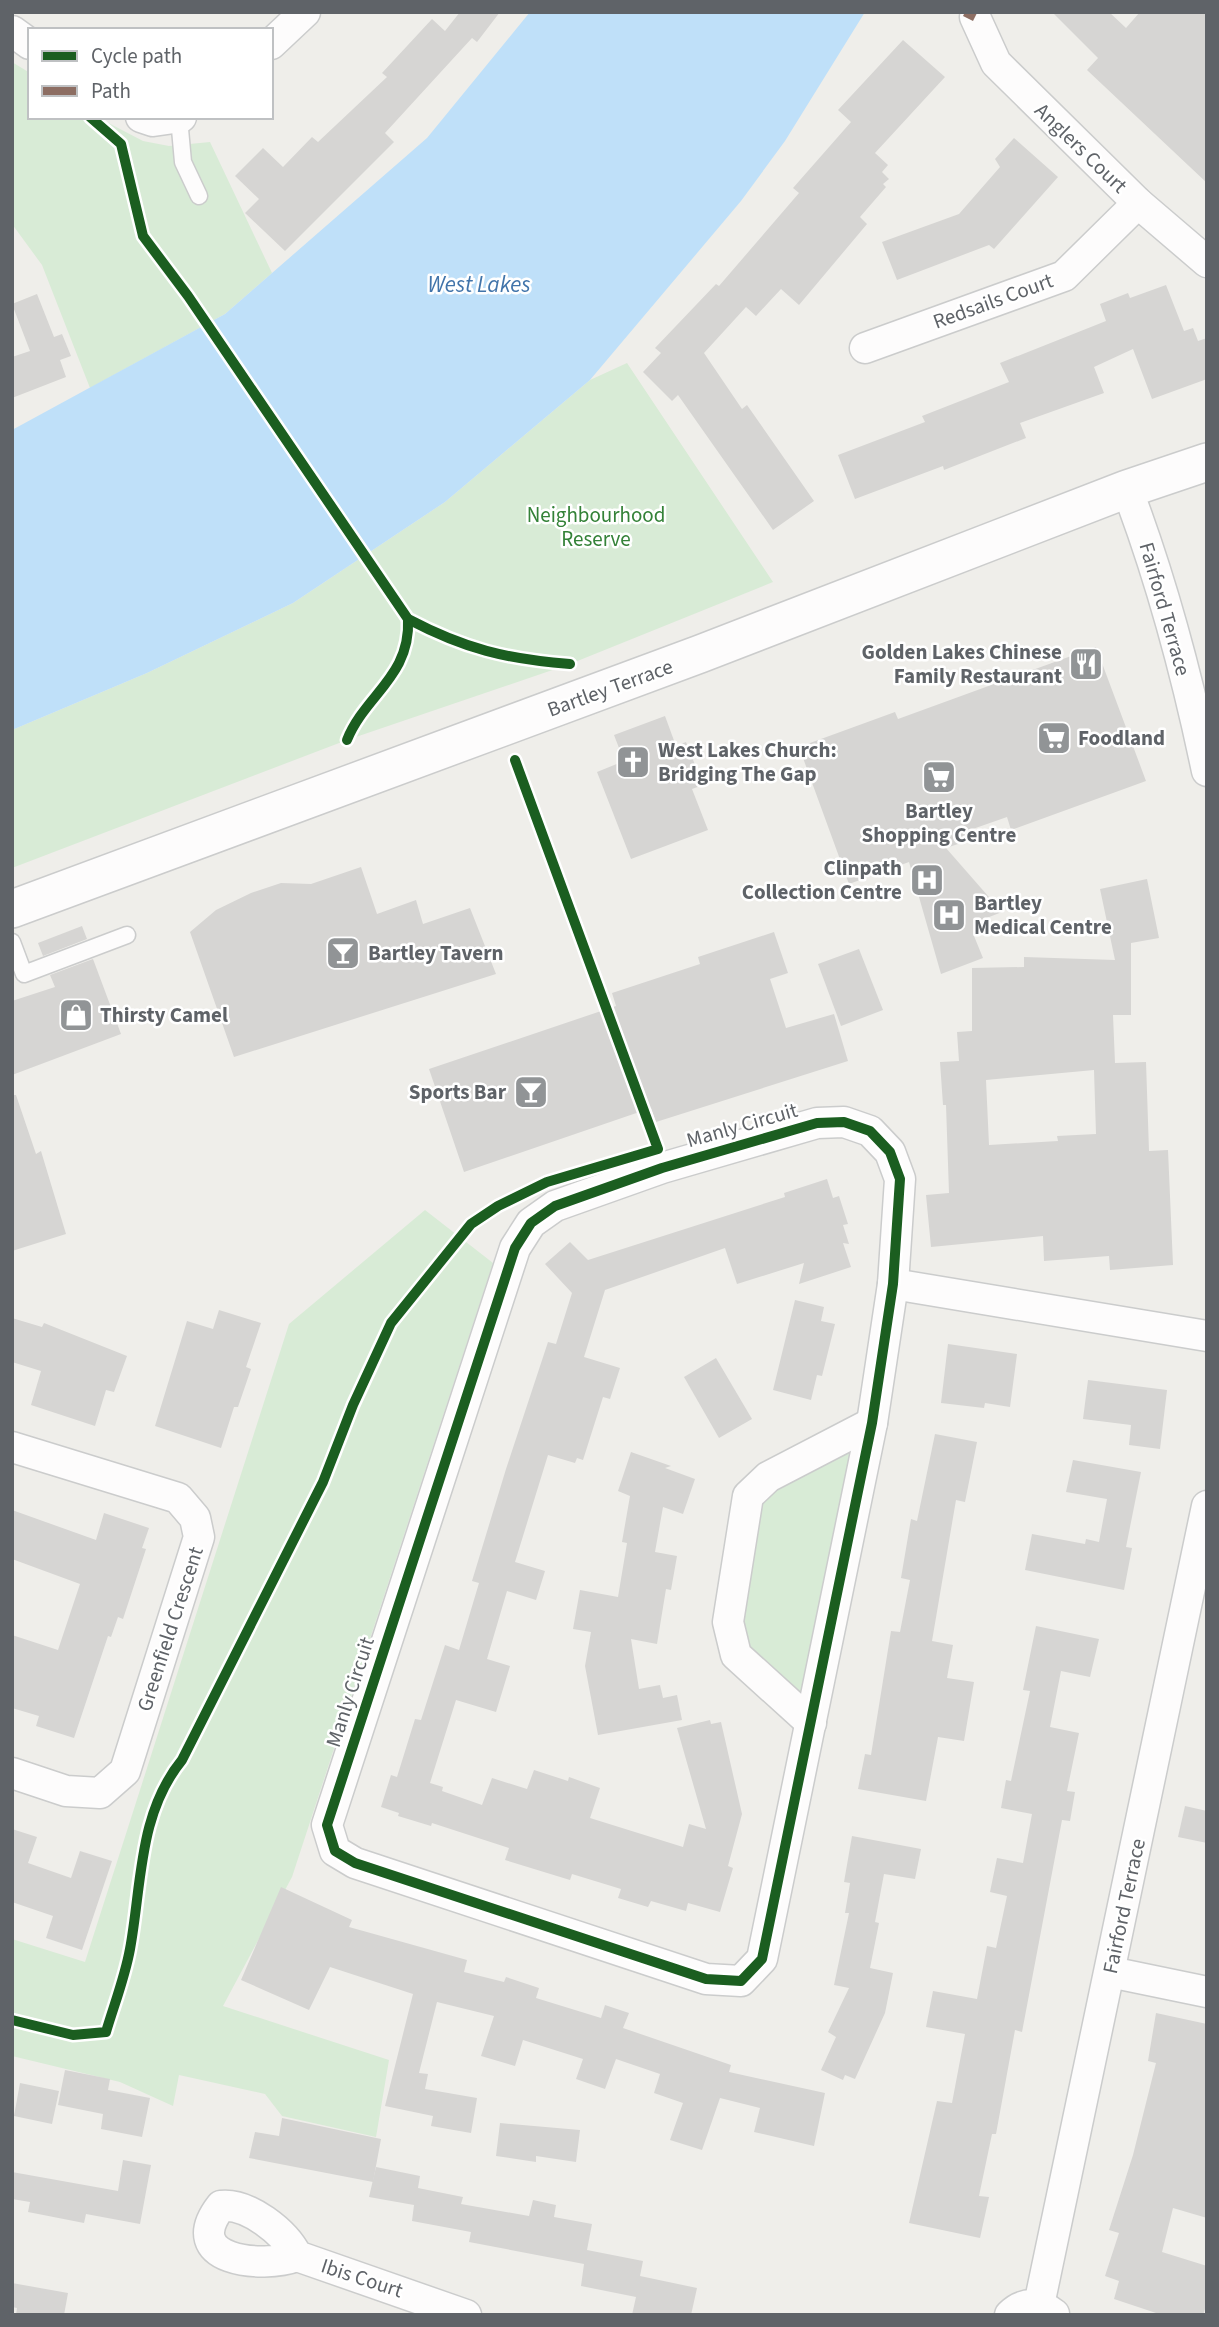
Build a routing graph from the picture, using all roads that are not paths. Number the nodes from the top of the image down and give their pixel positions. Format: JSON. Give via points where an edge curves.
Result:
{"nodes":[{"id":1,"x":305,"y":12,"type":"edge"},
{"id":2,"x":975,"y":17,"type":"dead end"},
{"id":3,"x":12,"y":31,"type":"edge"},
{"id":4,"x":273,"y":42,"type":"edge"},
{"id":5,"x":28,"y":43,"type":"edge"},
{"id":6,"x":147,"y":119,"type":"edge"},
{"id":7,"x":171,"y":119,"type":"edge"},
{"id":8,"x":180,"y":119,"type":"edge"},
{"id":9,"x":199,"y":196,"type":"dead end"},
{"id":10,"x":1138,"y":203,"type":"junction"},
{"id":11,"x":1207,"y":262,"type":"edge"},
{"id":12,"x":865,"y":348,"type":"dead end"},
{"id":13,"x":1207,"y":462,"type":"edge"},
{"id":14,"x":1127,"y":489,"type":"junction"},
{"id":15,"x":1200,"y":703,"type":"edge"},
{"id":16,"x":1207,"y":771,"type":"edge"},
{"id":17,"x":12,"y":909,"type":"edge"},
{"id":18,"x":127,"y":935,"type":"dead end"},
{"id":19,"x":12,"y":942,"type":"edge"},
{"id":20,"x":893,"y":1284,"type":"junction"},
{"id":21,"x":1207,"y":1336,"type":"edge"},
{"id":22,"x":872,"y":1423,"type":"junction"},
{"id":23,"x":12,"y":1447,"type":"edge"},
{"id":24,"x":1207,"y":1506,"type":"edge"},
{"id":25,"x":1198,"y":1595,"type":"edge"},
{"id":26,"x":811,"y":1723,"type":"junction"},
{"id":27,"x":12,"y":1773,"type":"edge"},
{"id":28,"x":1110,"y":1972,"type":"junction"},
{"id":29,"x":1207,"y":1992,"type":"edge"},
{"id":30,"x":297,"y":2256,"type":"dead end"},
{"id":31,"x":1047,"y":2310,"type":"edge"},
{"id":32,"x":466,"y":2315,"type":"edge"},
{"id":33,"x":1010,"y":2315,"type":"edge"}],
"edges":[{"from":1,"to":4,"type":"street"},
{"from":2,"to":10,"type":"street","name":"Anglers Court","via":[[996,63]]},
{"from":3,"to":5,"type":"street"},
{"from":6,"to":7,"type":"street"},
{"from":8,"to":9,"type":"lane","via":[[183,162]]},
{"from":10,"to":11,"type":"street","name":"Anglers Court"},
{"from":10,"to":12,"type":"street","name":"Redsails Court","via":[[1064,275]]},
{"from":13,"to":14,"type":"street","name":"Bartley Terrace"},
{"from":14,"to":15,"type":"street","name":"Fairford Terrace"},
{"from":14,"to":17,"type":"street","name":"Bartley Terrace","via":[[701,654]]},
{"from":15,"to":16,"type":"street","name":"Fairford Terrace"},
{"from":18,"to":19,"type":"lane","via":[[24,974]]},
{"from":20,"to":21,"type":"street"},
{"from":20,"to":22,"type":"street","name":"Manly Circuit"},
{"from":20,"to":26,"type":"street","name":"Manly Circuit","via":[[900,1179],[890,1152],[870,1131],[844,1122],[817,1123],[662,1168],[555,1206],[531,1223],[515,1248],[327,1825],[335,1851],[355,1863],[706,1979],[741,1981],[762,1959]]},
{"from":22,"to":26,"type":"street","name":"Manly Circuit"},
{"from":22,"to":26,"type":"street","via":[[768,1477],[748,1496],[728,1622],[736,1655]]},
{"from":23,"to":27,"type":"street","name":"Greenfield Crescent","via":[[178,1498],[195,1518],[199,1537],[125,1770],[100,1793],[66,1791]]},
{"from":24,"to":25,"type":"street","name":"Fairford Terrace"},
{"from":25,"to":28,"type":"street","name":"Fairford Terrace"},
{"from":28,"to":29,"type":"street"},
{"from":28,"to":31,"type":"street","name":"Fairford Terrace"},
{"from":30,"to":32,"type":"street","name":"Ibis Court"},
{"from":31,"to":33,"type":"street","via":[[1026,2305]]}]}
